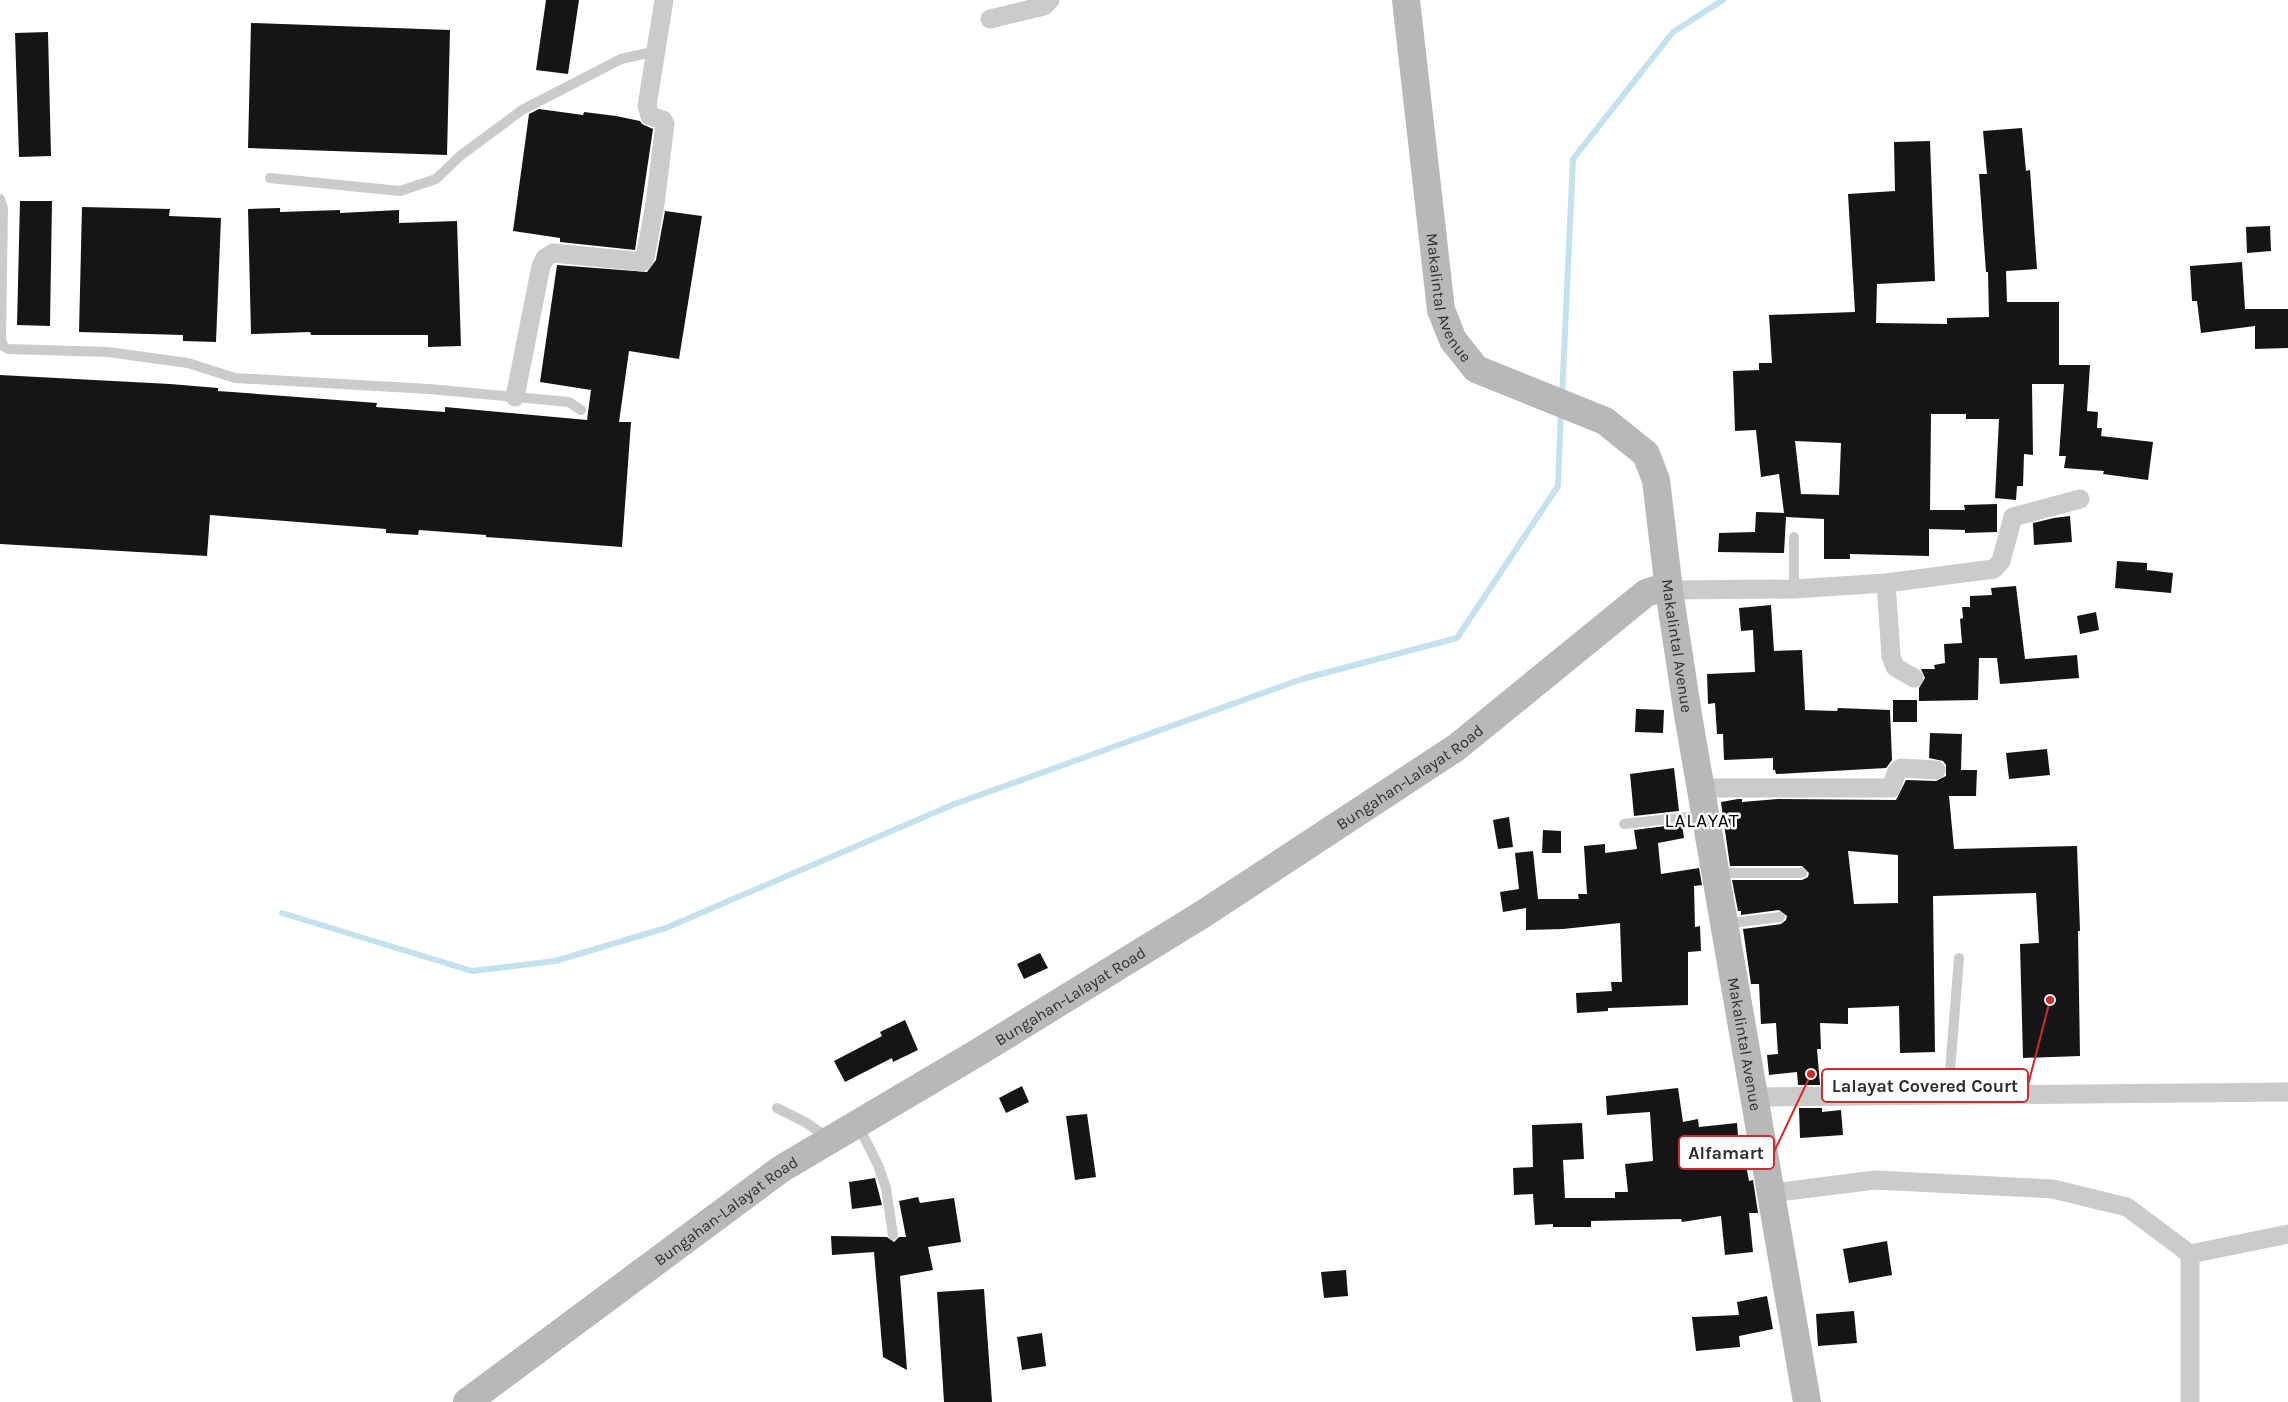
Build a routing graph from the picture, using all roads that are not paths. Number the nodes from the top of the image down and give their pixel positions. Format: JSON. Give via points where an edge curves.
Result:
{"nodes":[{"id":1,"x":664,"y":0,"type":"edge"},
{"id":2,"x":1050,"y":0,"type":"edge"},
{"id":3,"x":1406,"y":0,"type":"edge"},
{"id":4,"x":990,"y":19,"type":"dead end"},
{"id":5,"x":658,"y":51,"type":"junction"},
{"id":6,"x":270,"y":178,"type":"dead end"},
{"id":7,"x":0,"y":199,"type":"edge"},
{"id":8,"x":515,"y":397,"type":"junction"},
{"id":9,"x":581,"y":410,"type":"dead end"},
{"id":10,"x":2080,"y":499,"type":"dead end"},
{"id":11,"x":1794,"y":537,"type":"dead end"},
{"id":12,"x":1886,"y":583,"type":"junction"},
{"id":13,"x":1794,"y":589,"type":"junction"},
{"id":14,"x":1669,"y":590,"type":"junction"},
{"id":15,"x":1914,"y":678,"type":"dead end"},
{"id":16,"x":1936,"y":770,"type":"dead end"},
{"id":17,"x":1700,"y":788,"type":"junction"},
{"id":18,"x":1705,"y":815,"type":"junction"},
{"id":19,"x":1624,"y":824,"type":"dead end"},
{"id":20,"x":1716,"y":873,"type":"junction"},
{"id":21,"x":1802,"y":873,"type":"dead end"},
{"id":22,"x":1780,"y":918,"type":"dead end"},
{"id":23,"x":1724,"y":924,"type":"junction"},
{"id":24,"x":1959,"y":958,"type":"dead end"},
{"id":25,"x":2288,"y":1092,"type":"edge"},
{"id":26,"x":1948,"y":1096,"type":"junction"},
{"id":27,"x":1753,"y":1097,"type":"junction"},
{"id":28,"x":777,"y":1108,"type":"dead end"},
{"id":29,"x":857,"y":1124,"type":"junction"},
{"id":30,"x":831,"y":1139,"type":"junction"},
{"id":31,"x":1772,"y":1193,"type":"junction"},
{"id":32,"x":2288,"y":1234,"type":"edge"},
{"id":33,"x":893,"y":1235,"type":"dead end"},
{"id":34,"x":2190,"y":1254,"type":"junction"},
{"id":35,"x":467,"y":1402,"type":"edge"},
{"id":36,"x":1807,"y":1402,"type":"edge"},
{"id":37,"x":2190,"y":1402,"type":"edge"}],
"edges":[{"from":1,"to":5,"type":"street"},
{"from":2,"to":4,"type":"street","via":[[1044,6]]},
{"from":3,"to":14,"type":"main road","name":"Makalintal Avenue","via":[[1441,310],[1452,340],[1476,369],[1605,421],[1646,454],[1656,480]]},
{"from":5,"to":6,"type":"lane","via":[[621,60],[522,110],[460,156],[436,179],[400,191]]},
{"from":5,"to":8,"type":"street","via":[[647,106],[650,116],[663,120],[665,124],[645,258],[642,262],[553,252],[545,258]]},
{"from":7,"to":8,"type":"lane","via":[[3,208],[1,339],[8,349],[108,352],[188,364],[235,378]]},
{"from":8,"to":9,"type":"lane","via":[[568,402]]},
{"from":10,"to":12,"type":"street","via":[[2013,517],[2001,561],[1994,569]]},
{"from":11,"to":13,"type":"lane"},
{"from":12,"to":13,"type":"street"},
{"from":12,"to":15,"type":"street","via":[[1891,656],[1900,672]]},
{"from":13,"to":14,"type":"street"},
{"from":14,"to":17,"type":"main road","name":"Makalintal Avenue"},
{"from":14,"to":29,"type":"main road","name":"Bungahan-Lalayat Road","via":[[1646,594],[1458,747],[1194,919]]},
{"from":16,"to":17,"type":"street","via":[[1901,768],[1891,788]]},
{"from":17,"to":18,"type":"main road","name":"Makalintal Avenue"},
{"from":18,"to":19,"type":"lane"},
{"from":18,"to":20,"type":"main road","name":"Makalintal Avenue"},
{"from":20,"to":21,"type":"lane"},
{"from":20,"to":23,"type":"main road","name":"Makalintal Avenue"},
{"from":22,"to":23,"type":"lane"},
{"from":23,"to":27,"type":"main road","name":"Makalintal Avenue"},
{"from":24,"to":26,"type":"lane"},
{"from":25,"to":26,"type":"street"},
{"from":26,"to":27,"type":"street"},
{"from":27,"to":31,"type":"main road","name":"Makalintal Avenue"},
{"from":28,"to":30,"type":"lane"},
{"from":29,"to":30,"type":"main road","name":"Bungahan-Lalayat Road"},
{"from":29,"to":33,"type":"lane","via":[[886,1188]]},
{"from":30,"to":35,"type":"main road","name":"Bungahan-Lalayat Road","via":[[773,1174]]},
{"from":31,"to":34,"type":"street","via":[[1875,1180],[2053,1189],[2127,1207]]},
{"from":31,"to":36,"type":"main road","name":"Makalintal Avenue"},
{"from":32,"to":34,"type":"street"},
{"from":34,"to":37,"type":"street"}]}
